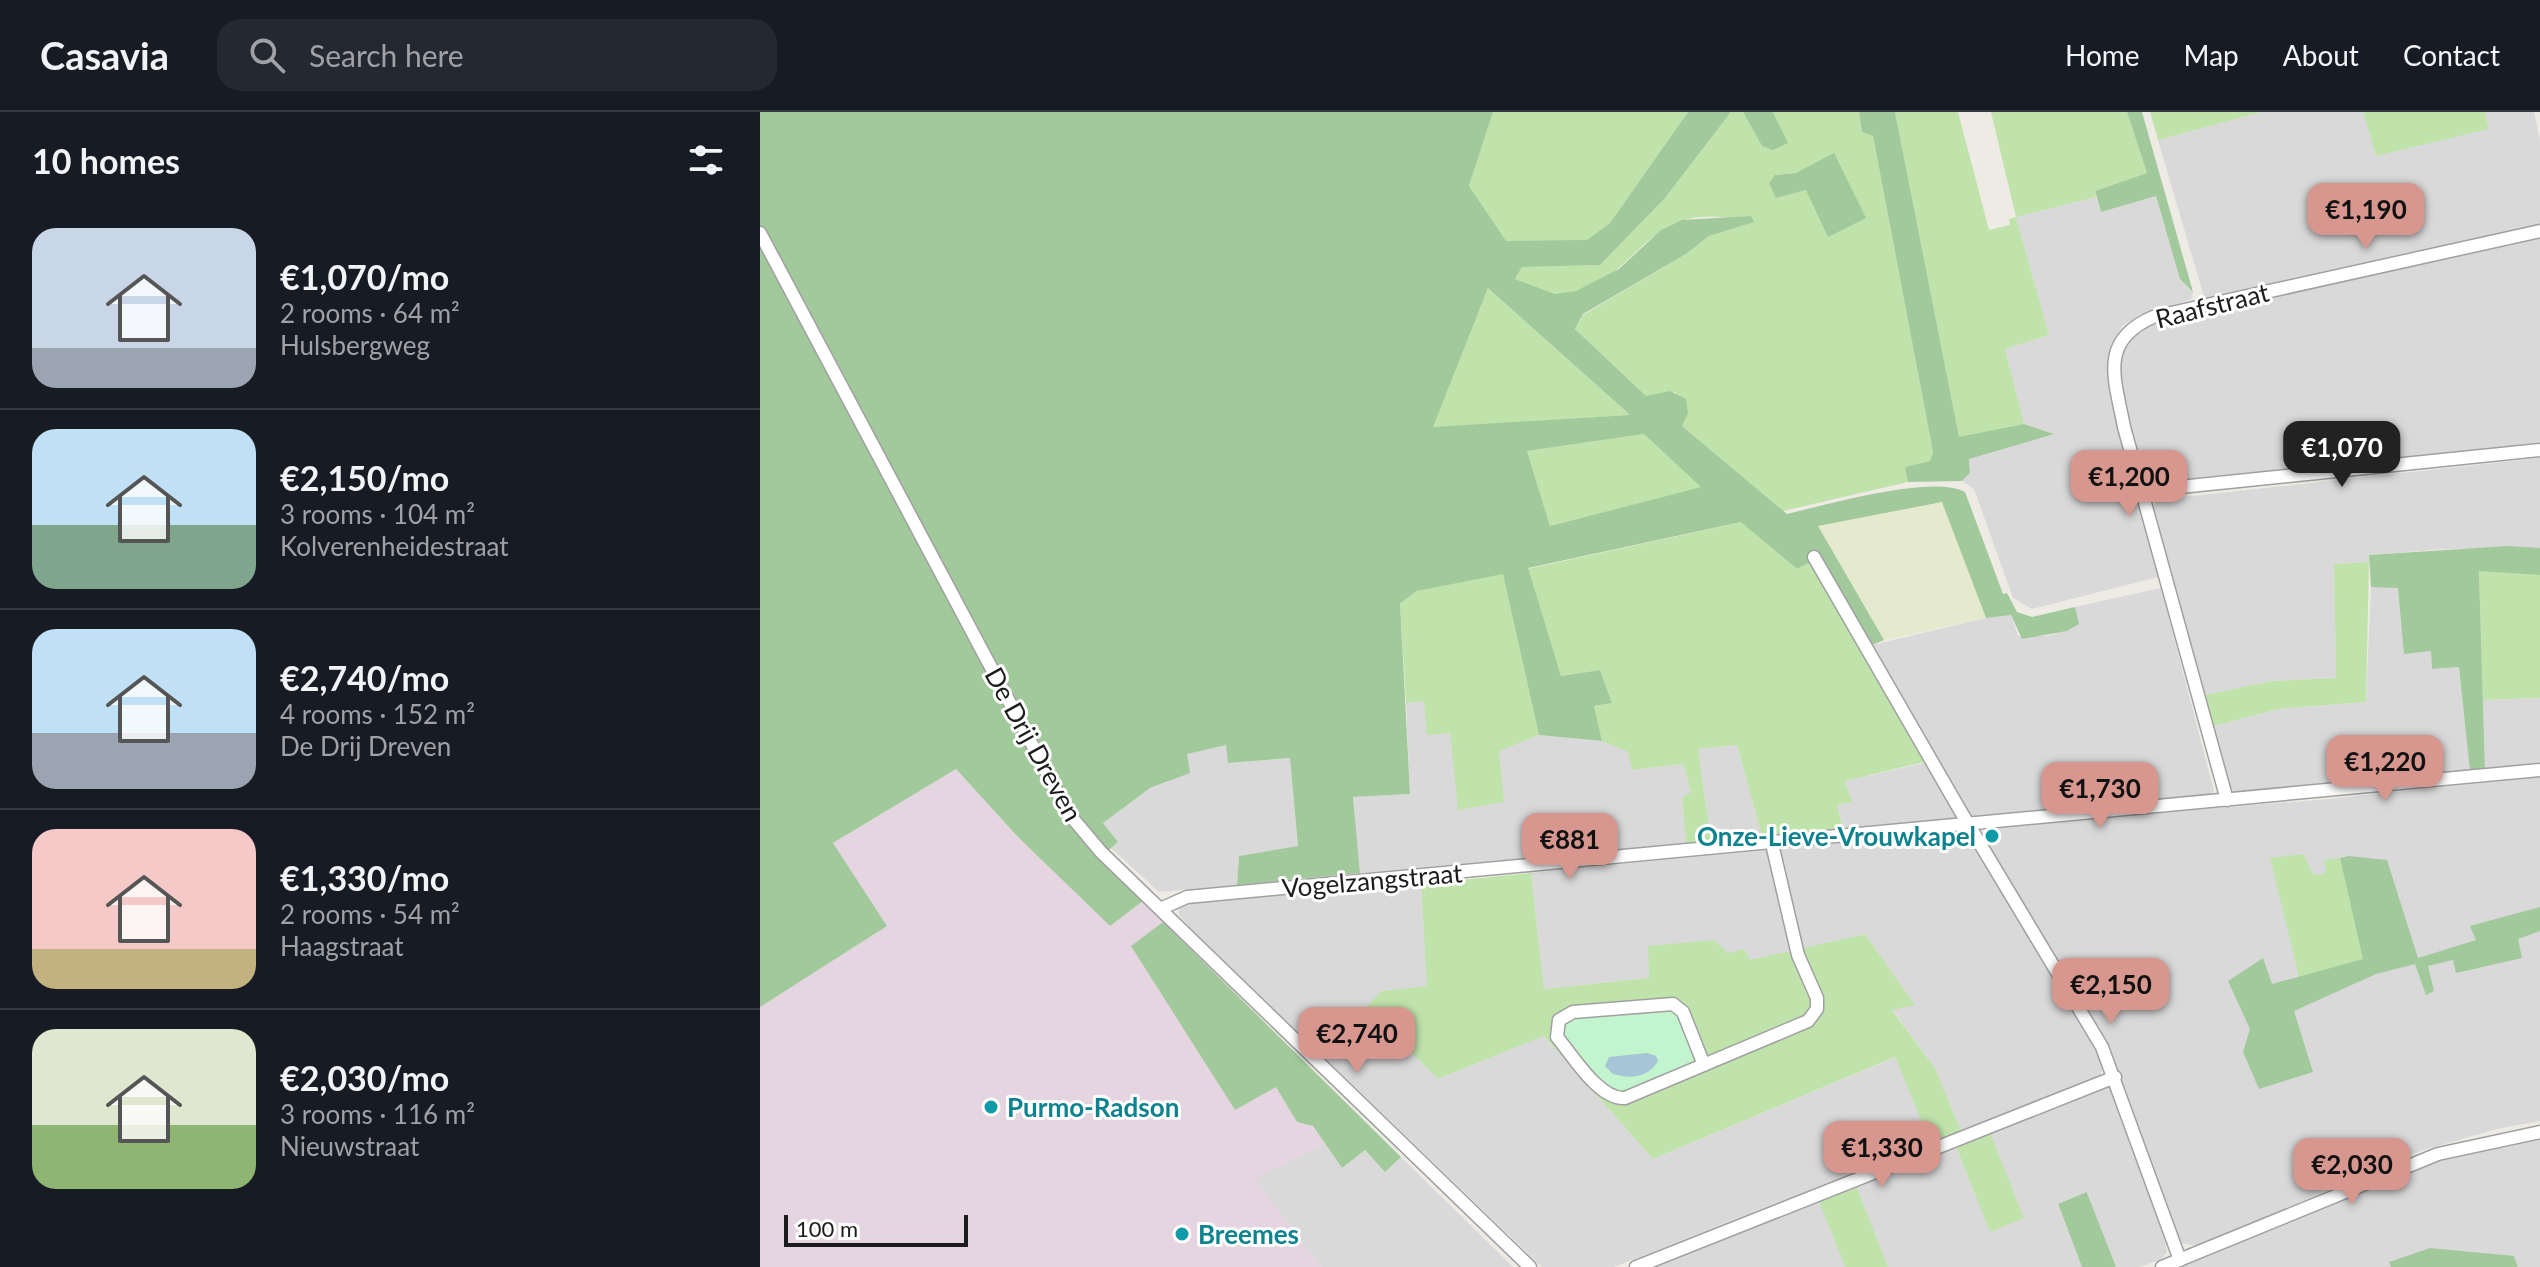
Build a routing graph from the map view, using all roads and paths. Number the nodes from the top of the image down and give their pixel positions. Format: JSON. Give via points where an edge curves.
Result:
{"nodes":[{"id":1,"x":2540,"y":231,"type":"edge"},
{"id":2,"x":760,"y":233,"type":"edge"},
{"id":3,"x":2540,"y":450,"type":"edge"},
{"id":4,"x":2141,"y":491,"type":"junction"},
{"id":5,"x":1814,"y":557,"type":"dead end"},
{"id":6,"x":2540,"y":770,"type":"edge"},
{"id":7,"x":2227,"y":800,"type":"junction"},
{"id":8,"x":1970,"y":825,"type":"junction"},
{"id":9,"x":1772,"y":844,"type":"junction"},
{"id":10,"x":1160,"y":909,"type":"junction"},
{"id":11,"x":1704,"y":1065,"type":"junction"},
{"id":12,"x":2115,"y":1077,"type":"junction"},
{"id":13,"x":2540,"y":1132,"type":"edge"},
{"id":14,"x":2180,"y":1260,"type":"junction"},
{"id":15,"x":1530,"y":1267,"type":"edge"},
{"id":16,"x":1636,"y":1267,"type":"edge"},
{"id":17,"x":2162,"y":1267,"type":"edge"}],
"edges":[{"from":1,"to":4,"type":"street","name":"Raafstraat","via":[[2200,305],[2134,325],[2118,344],[2114,366]]},
{"from":2,"to":10,"type":"street","name":"De Drij Dreven","via":[[1069,814]]},
{"from":3,"to":4,"type":"street"},
{"from":4,"to":7,"type":"street","name":"Raafstraat"},
{"from":5,"to":8,"type":"street"},
{"from":6,"to":7,"type":"street","name":"Vogelzangstraat"},
{"from":7,"to":8,"type":"street","name":"Vogelzangstraat"},
{"from":8,"to":9,"type":"street","name":"Vogelzangstraat"},
{"from":8,"to":12,"type":"street"},
{"from":9,"to":10,"type":"street","name":"Vogelzangstraat","via":[[1187,897]]},
{"from":9,"to":11,"type":"street","via":[[1798,955],[1817,1009],[1808,1021]]},
{"from":10,"to":15,"type":"street","name":"De Drij Dreven"},
{"from":11,"to":11,"type":"street","via":[[1625,1098],[1613,1097],[1557,1037],[1556,1028],[1573,1012],[1673,1004],[1683,1012]]},
{"from":12,"to":14,"type":"street"},
{"from":12,"to":16,"type":"street"},
{"from":13,"to":14,"type":"street","via":[[2438,1154]]},
{"from":14,"to":17,"type":"street"}]}
